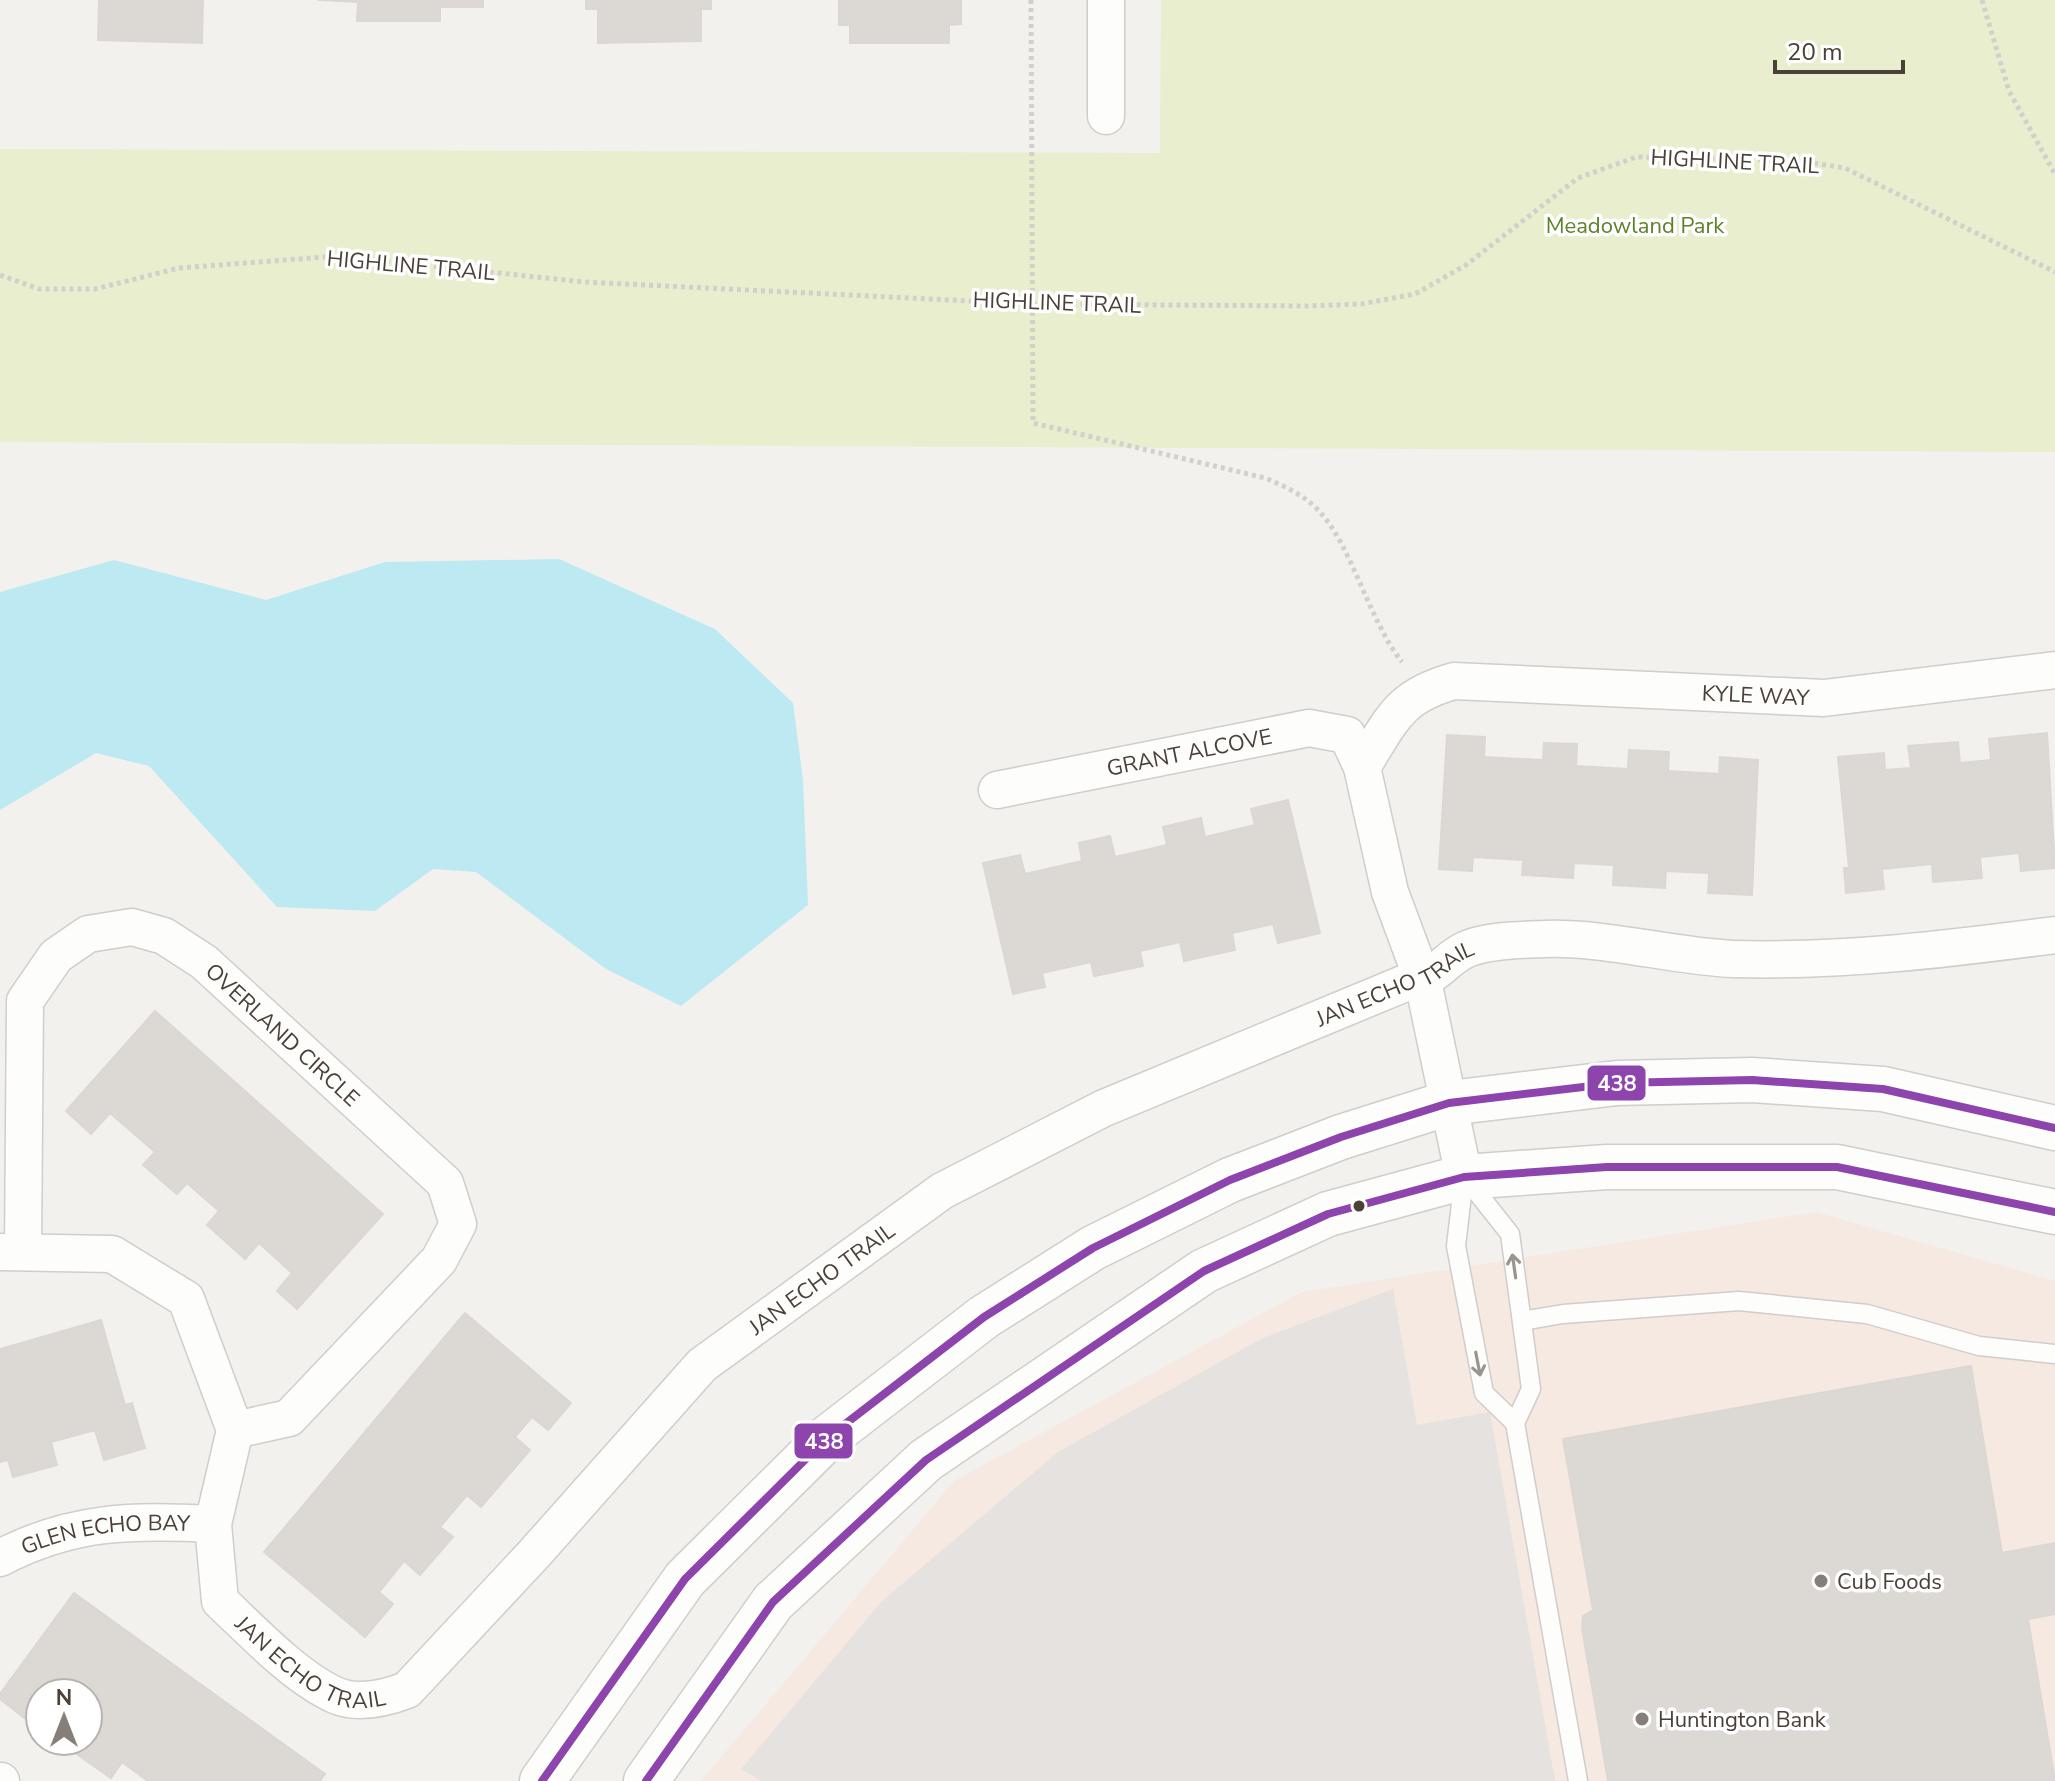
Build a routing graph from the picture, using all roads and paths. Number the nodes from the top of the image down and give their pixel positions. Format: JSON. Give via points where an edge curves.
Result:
{"nodes":[{"id":1,"x":1031,"y":0,"type":"edge"},
{"id":2,"x":1106,"y":0,"type":"edge"},
{"id":3,"x":1982,"y":0,"type":"edge"},
{"id":4,"x":1106,"y":116,"type":"dead end"},
{"id":5,"x":2055,"y":174,"type":"edge"},
{"id":6,"x":2055,"y":272,"type":"edge"},
{"id":7,"x":0,"y":275,"type":"edge"},
{"id":8,"x":1032,"y":304,"type":"junction"},
{"id":9,"x":2055,"y":670,"type":"edge"},
{"id":10,"x":1423,"y":690,"type":"junction"},
{"id":11,"x":1362,"y":767,"type":"junction"},
{"id":12,"x":997,"y":790,"type":"dead end"},
{"id":13,"x":2055,"y":935,"type":"edge"},
{"id":14,"x":1423,"y":981,"type":"junction"},
{"id":15,"x":1449,"y":1103,"type":"junction"},
{"id":16,"x":2055,"y":1128,"type":"edge"},
{"id":17,"x":1464,"y":1177,"type":"junction"},
{"id":18,"x":2055,"y":1212,"type":"edge"},
{"id":19,"x":12,"y":1252,"type":"edge"},
{"id":20,"x":1522,"y":1321,"type":"junction"},
{"id":21,"x":2055,"y":1354,"type":"edge"},
{"id":22,"x":1515,"y":1423,"type":"junction"},
{"id":23,"x":235,"y":1430,"type":"junction"},
{"id":24,"x":213,"y":1524,"type":"junction"},
{"id":25,"x":0,"y":1558,"type":"edge"},
{"id":26,"x":542,"y":1781,"type":"edge"},
{"id":27,"x":646,"y":1781,"type":"edge"},
{"id":28,"x":1578,"y":1781,"type":"edge"}],
"edges":[{"from":1,"to":8,"type":"path"},
{"from":2,"to":4,"type":"street"},
{"from":3,"to":5,"type":"path","via":[[2009,91]]},
{"from":6,"to":8,"type":"path","name":"HIGHLINE TRAIL","via":[[1845,168],[1794,160],[1636,157],[1578,178],[1466,265],[1415,294],[1308,306]]},
{"from":7,"to":8,"type":"path","name":"HIGHLINE TRAIL","via":[[39,289],[95,289],[179,268],[338,256],[584,282]]},
{"from":8,"to":10,"type":"path","via":[[1033,423],[1265,478],[1293,490],[1319,510],[1385,640]]},
{"from":9,"to":10,"type":"street","name":"KYLE WAY","via":[[1824,698],[1454,681]]},
{"from":10,"to":11,"type":"street","name":"KYLE WAY","via":[[1398,708]]},
{"from":11,"to":12,"type":"street","name":"GRANT ALCOVE","via":[[1347,735],[1309,728]]},
{"from":11,"to":14,"type":"street","via":[[1390,892]]},
{"from":13,"to":14,"type":"street","name":"JAN ECHO TRAIL","via":[[1904,954],[1807,958],[1731,959],[1560,940],[1500,943],[1466,949]]},
{"from":14,"to":15,"type":"street"},
{"from":14,"to":24,"type":"street","name":"JAN ECHO TRAIL","via":[[1410,981],[1104,1108],[942,1191],[702,1365],[407,1690],[381,1700],[336,1696],[291,1664],[220,1601]]},
{"from":15,"to":16,"type":"street","via":[[1617,1083],[1752,1080],[1883,1089]]},
{"from":15,"to":17,"type":"street"},
{"from":15,"to":26,"type":"street","via":[[1230,1180],[1093,1248],[984,1317],[827,1438],[685,1579]]},
{"from":17,"to":18,"type":"street","via":[[1607,1167],[1837,1167]]},
{"from":20,"to":17,"type":"lane","one_way":true,"via":[[1510,1234]]},
{"from":17,"to":22,"type":"lane","one_way":true,"via":[[1456,1246],[1484,1393]]},
{"from":17,"to":27,"type":"street","via":[[1328,1214],[1204,1271],[926,1460],[773,1602]]},
{"from":19,"to":23,"type":"street","via":[[112,1254],[186,1299]]},
{"from":19,"to":23,"type":"street","name":"OVERLAND CIRCLE","via":[[25,1001],[56,956],[88,934],[132,927],[164,936],[204,962],[445,1183],[458,1224],[439,1260],[289,1418]]},
{"from":20,"to":21,"type":"lane","via":[[1739,1301],[1867,1314],[1979,1346]]},
{"from":20,"to":22,"type":"lane","via":[[1531,1389]]},
{"from":22,"to":28,"type":"lane"},
{"from":23,"to":24,"type":"street","name":"JAN ECHO TRAIL"},
{"from":24,"to":25,"type":"street","name":"GLEN ECHO BAY","via":[[116,1523],[70,1530]]}]}
